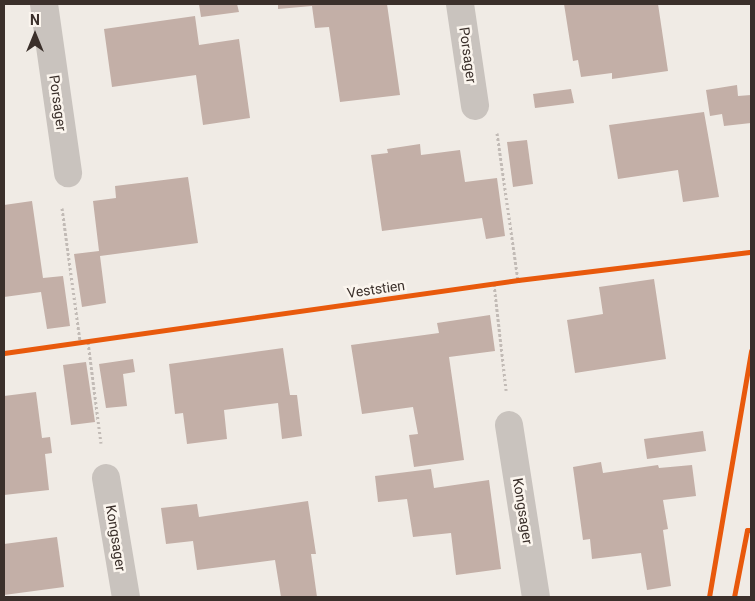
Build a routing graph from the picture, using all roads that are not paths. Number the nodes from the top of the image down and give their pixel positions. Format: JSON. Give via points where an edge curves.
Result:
{"nodes":[{"id":1,"x":44,"y":4,"type":"edge"},
{"id":2,"x":460,"y":4,"type":"edge"},
{"id":3,"x":475,"y":106,"type":"road end"},
{"id":4,"x":68,"y":173,"type":"road end"},
{"id":5,"x":509,"y":425,"type":"road end"},
{"id":6,"x":106,"y":478,"type":"road end"},
{"id":7,"x":126,"y":597,"type":"edge"},
{"id":8,"x":536,"y":597,"type":"edge"}],
"edges":[{"from":1,"to":4,"type":"street","name":"Porsager"},
{"from":2,"to":3,"type":"street","name":"Porsager"},
{"from":5,"to":8,"type":"street","name":"Kongsager"},
{"from":6,"to":7,"type":"street","name":"Kongsager"}]}
